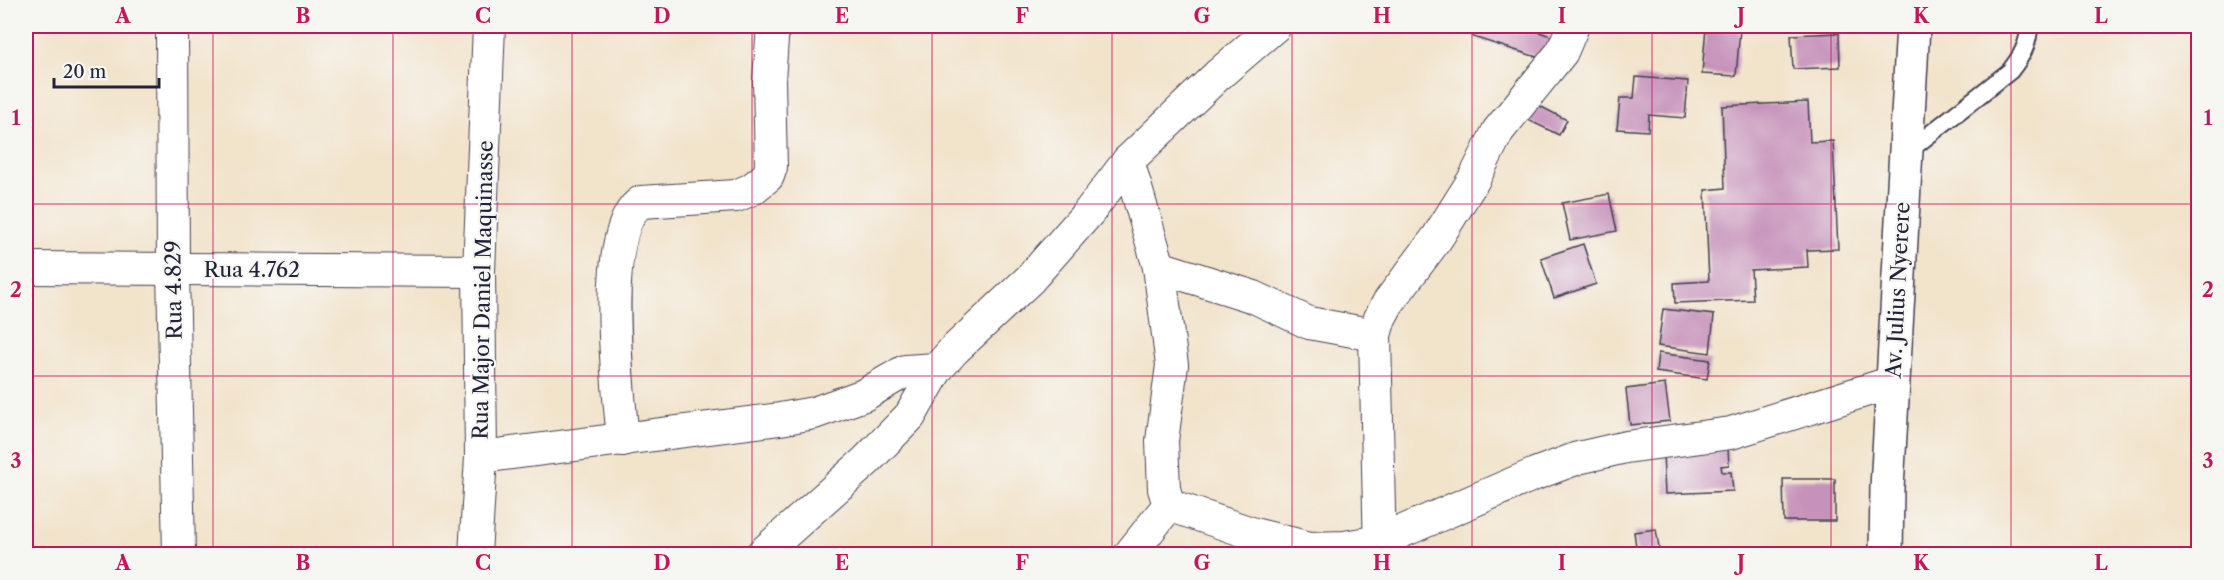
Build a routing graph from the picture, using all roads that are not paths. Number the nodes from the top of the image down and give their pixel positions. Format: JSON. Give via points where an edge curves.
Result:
{"nodes":[{"id":1,"x":172,"y":26,"type":"edge"},
{"id":2,"x":489,"y":26,"type":"edge"},
{"id":3,"x":773,"y":26,"type":"edge"},
{"id":4,"x":1275,"y":26,"type":"edge"},
{"id":5,"x":1573,"y":26,"type":"edge"},
{"id":6,"x":1913,"y":26,"type":"edge"},
{"id":7,"x":2029,"y":26,"type":"edge"},
{"id":8,"x":1905,"y":153,"type":"junction"},
{"id":9,"x":1128,"y":161,"type":"junction"},
{"id":10,"x":1159,"y":267,"type":"junction"},
{"id":11,"x":26,"y":268,"type":"edge"},
{"id":12,"x":173,"y":270,"type":"junction"},
{"id":13,"x":479,"y":271,"type":"junction"},
{"id":14,"x":1375,"y":335,"type":"junction"},
{"id":15,"x":937,"y":369,"type":"junction"},
{"id":16,"x":1893,"y":382,"type":"junction"},
{"id":17,"x":623,"y":440,"type":"junction"},
{"id":18,"x":481,"y":457,"type":"junction"},
{"id":19,"x":1169,"y":505,"type":"junction"},
{"id":20,"x":1380,"y":548,"type":"edge"},
{"id":21,"x":179,"y":555,"type":"edge"},
{"id":22,"x":475,"y":555,"type":"edge"},
{"id":23,"x":762,"y":555,"type":"edge"},
{"id":24,"x":1130,"y":555,"type":"edge"},
{"id":25,"x":1886,"y":555,"type":"edge"}],
"edges":[{"from":1,"to":12,"type":"street","name":"Rua 4.829"},
{"from":2,"to":13,"type":"street","name":"Rua Major Daniel Maquinasse"},
{"from":3,"to":17,"type":"street","via":[[768,176],[736,196],[641,202],[632,211],[621,236],[615,272],[616,359]]},
{"from":4,"to":9,"type":"street"},
{"from":5,"to":14,"type":"street","via":[[1562,52],[1498,131],[1437,238],[1388,303]]},
{"from":6,"to":8,"type":"main road","name":"Av. Julius Nyerere"},
{"from":7,"to":8,"type":"lane","via":[[2023,54],[2010,71]]},
{"from":8,"to":16,"type":"main road","name":"Av. Julius Nyerere"},
{"from":9,"to":10,"type":"street"},
{"from":9,"to":15,"type":"street","via":[[1030,279]]},
{"from":10,"to":14,"type":"street","via":[[1254,297],[1309,323]]},
{"from":10,"to":19,"type":"street","via":[[1172,365],[1162,441],[1164,489]]},
{"from":11,"to":12,"type":"street","name":"Rua 4.762"},
{"from":12,"to":13,"type":"street","name":"Rua 4.762"},
{"from":12,"to":21,"type":"street","name":"Rua 4.829"},
{"from":13,"to":18,"type":"street","name":"Rua Major Daniel Maquinasse"},
{"from":14,"to":20,"type":"street"},
{"from":15,"to":17,"type":"street","via":[[905,371],[864,395],[814,413]]},
{"from":15,"to":23,"type":"street","via":[[910,416]]},
{"from":16,"to":20,"type":"street","via":[[1731,433],[1626,447],[1578,458],[1535,474]]},
{"from":16,"to":25,"type":"main road","name":"Av. Julius Nyerere"},
{"from":17,"to":18,"type":"street"},
{"from":18,"to":22,"type":"street","name":"Rua Major Daniel Maquinasse"},
{"from":19,"to":20,"type":"street","via":[[1310,548]]},
{"from":19,"to":24,"type":"street"}]}
